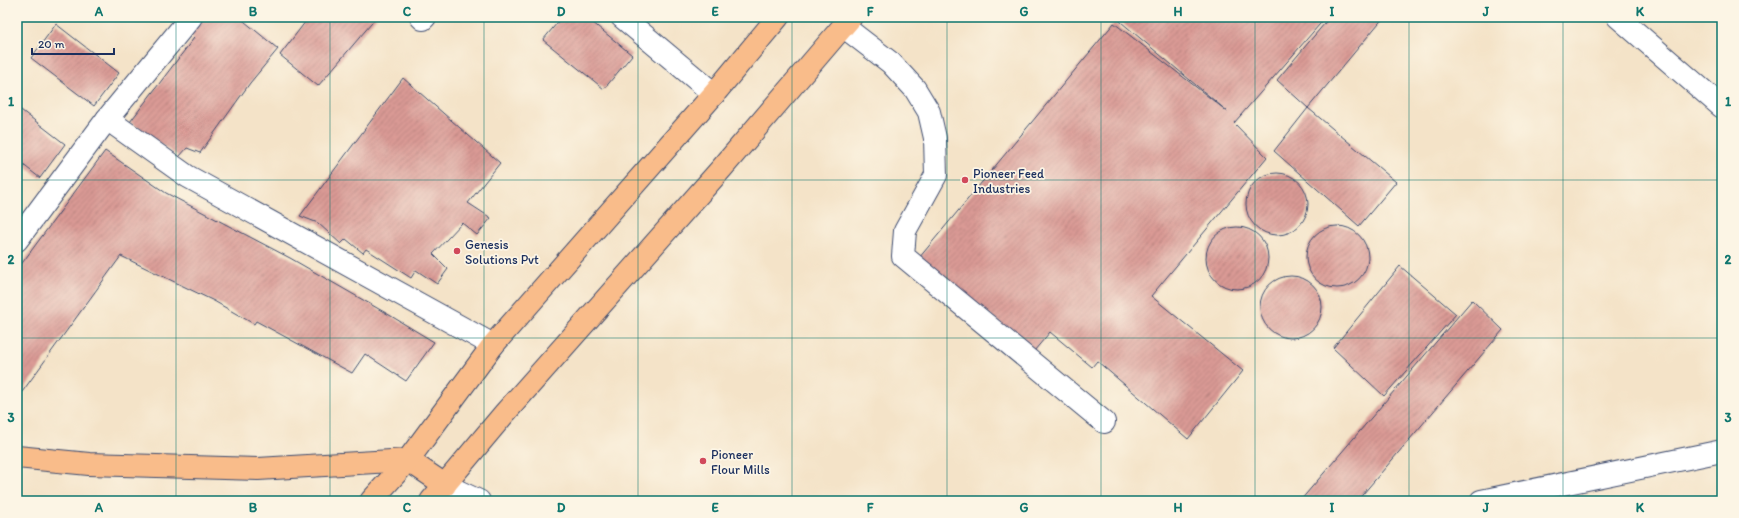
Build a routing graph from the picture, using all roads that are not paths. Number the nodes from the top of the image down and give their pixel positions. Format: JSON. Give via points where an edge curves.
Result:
{"nodes":[{"id":1,"x":190,"y":17,"type":"edge"},
{"id":2,"x":420,"y":17,"type":"edge"},
{"id":3,"x":425,"y":17,"type":"edge"},
{"id":4,"x":622,"y":17,"type":"edge"},
{"id":5,"x":778,"y":17,"type":"edge"},
{"id":6,"x":1618,"y":17,"type":"edge"},
{"id":7,"x":847,"y":21,"type":"edge"},
{"id":8,"x":714,"y":94,"type":"junction"},
{"id":9,"x":1722,"y":107,"type":"edge"},
{"id":10,"x":107,"y":119,"type":"junction"},
{"id":11,"x":17,"y":240,"type":"edge"},
{"id":12,"x":493,"y":345,"type":"junction"},
{"id":13,"x":1104,"y":422,"type":"dead end"},
{"id":14,"x":1722,"y":451,"type":"edge"},
{"id":15,"x":17,"y":457,"type":"edge"},
{"id":16,"x":408,"y":460,"type":"junction"},
{"id":17,"x":445,"y":484,"type":"junction"},
{"id":18,"x":370,"y":501,"type":"edge"},
{"id":19,"x":431,"y":501,"type":"edge"},
{"id":20,"x":479,"y":501,"type":"edge"},
{"id":21,"x":1482,"y":501,"type":"edge"}],
"edges":[{"from":1,"to":10,"type":"street"},
{"from":2,"to":3,"type":"street"},
{"from":4,"to":8,"type":"street"},
{"from":5,"to":8,"type":"main road"},
{"from":6,"to":9,"type":"street"},
{"from":7,"to":13,"type":"street","via":[[916,89],[929,112],[935,138],[936,175],[905,231],[903,256]]},
{"from":7,"to":17,"type":"main road"},
{"from":8,"to":12,"type":"main road"},
{"from":10,"to":11,"type":"street"},
{"from":10,"to":12,"type":"street","via":[[187,176]]},
{"from":12,"to":16,"type":"main road"},
{"from":14,"to":21,"type":"street"},
{"from":15,"to":16,"type":"main road","via":[[89,464],[258,469]]},
{"from":16,"to":17,"type":"main road"},
{"from":16,"to":18,"type":"main road"},
{"from":17,"to":19,"type":"main road"},
{"from":17,"to":20,"type":"street"}]}
